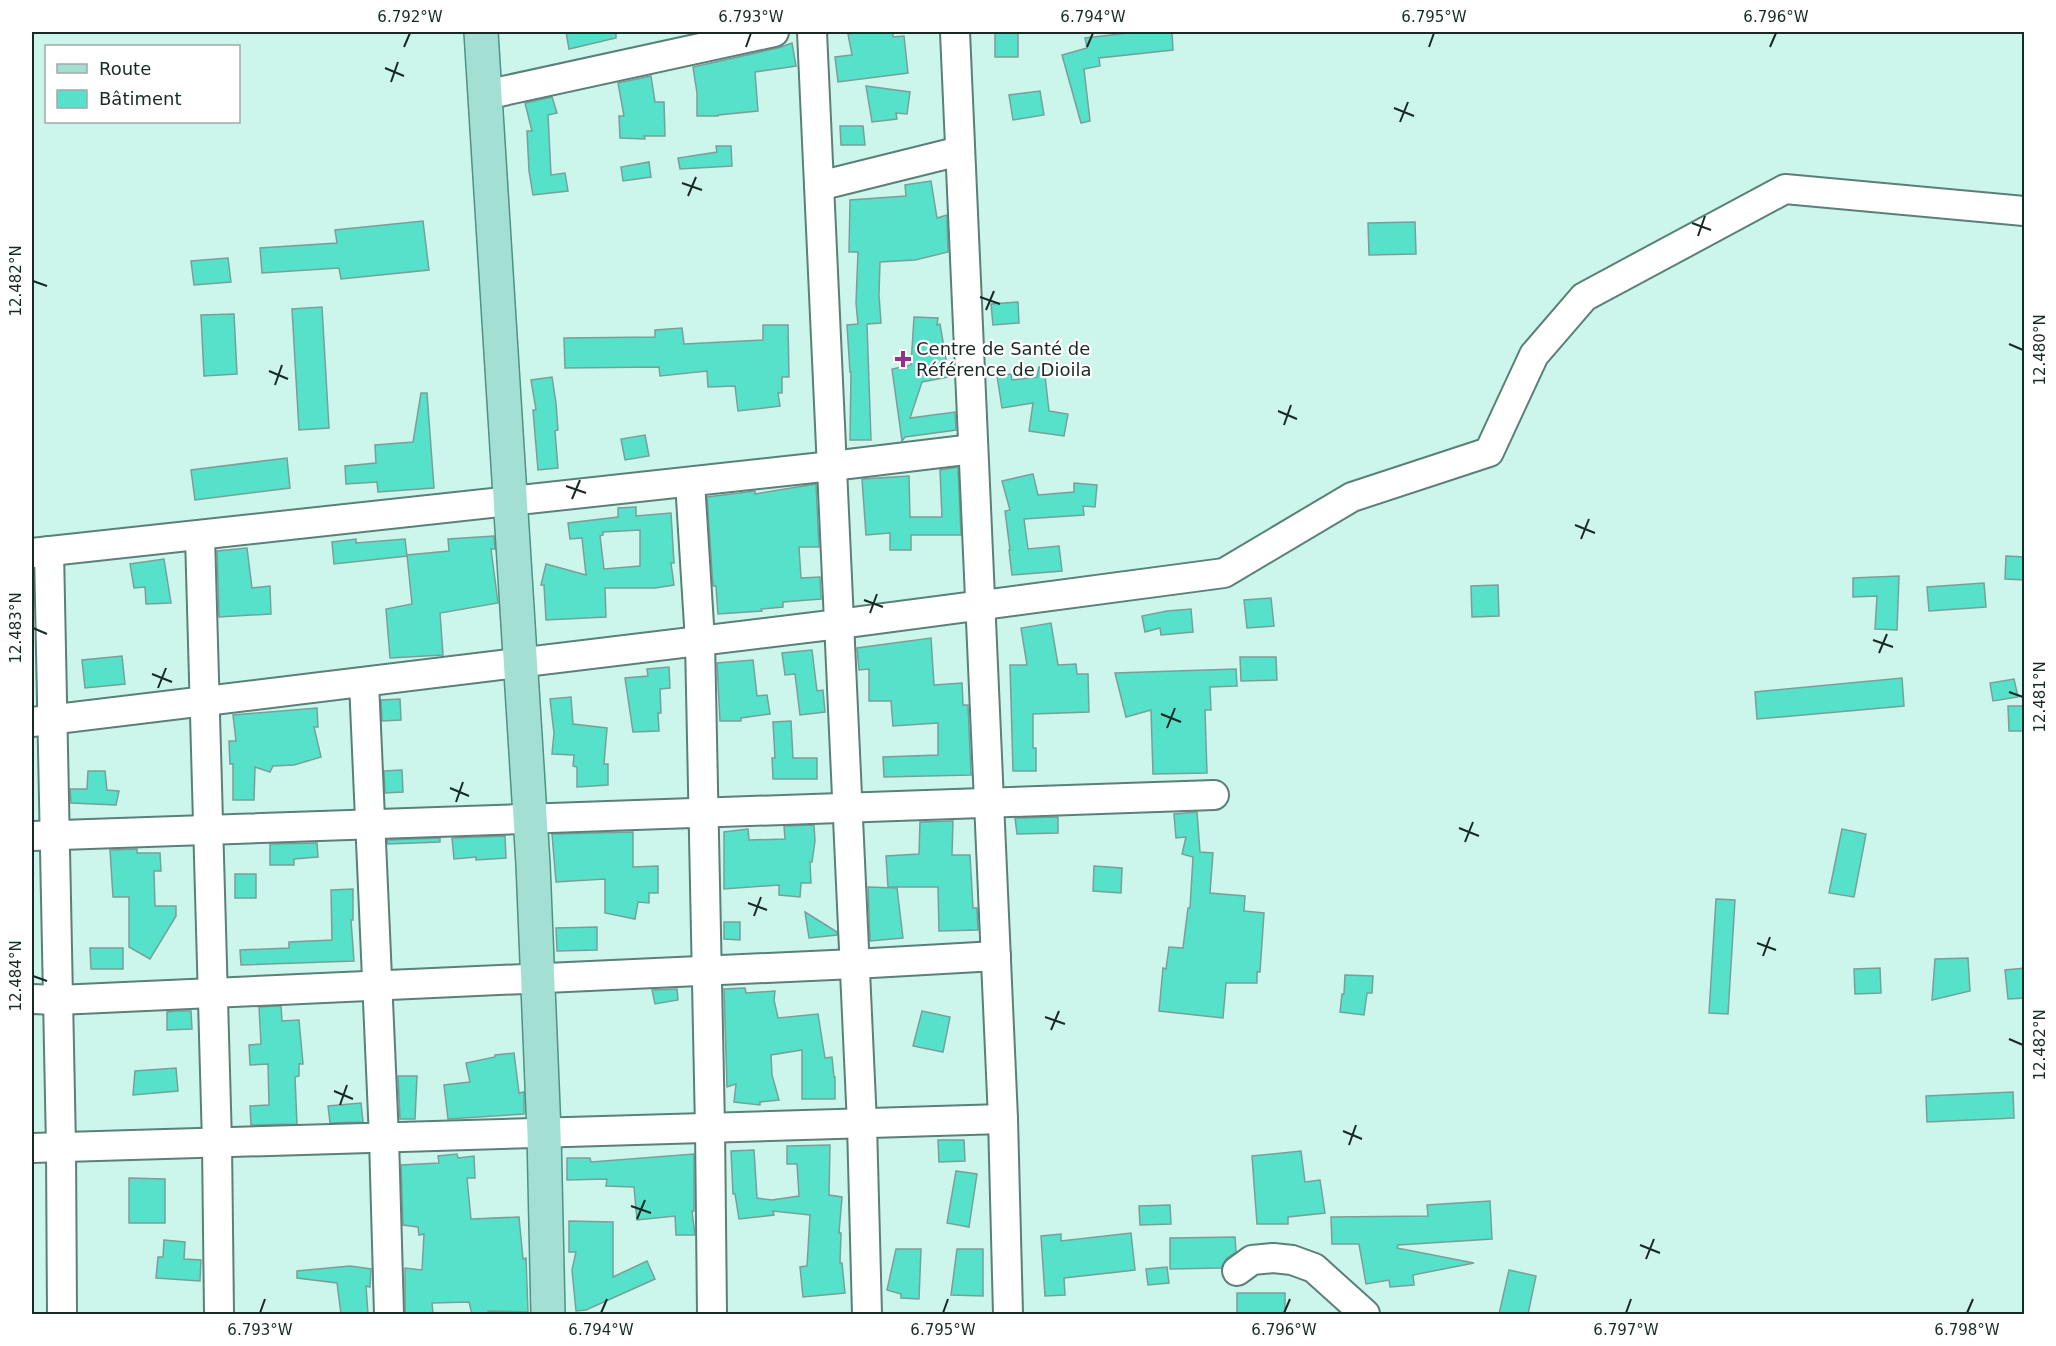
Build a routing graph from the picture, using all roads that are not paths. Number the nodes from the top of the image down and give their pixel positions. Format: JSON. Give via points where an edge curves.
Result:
{"nodes":[{"id":1,"x":481,"y":32,"type":"edge"},
{"id":2,"x":774,"y":32,"type":"edge"},
{"id":3,"x":812,"y":32,"type":"edge"},
{"id":4,"x":955,"y":32,"type":"edge"},
{"id":5,"x":671,"y":43,"type":"edge"},
{"id":6,"x":484,"y":95,"type":"junction"},
{"id":7,"x":960,"y":151,"type":"junction"},
{"id":8,"x":819,"y":186,"type":"junction"},
{"id":9,"x":2025,"y":211,"type":"edge"},
{"id":10,"x":973,"y":449,"type":"junction"},
{"id":11,"x":832,"y":466,"type":"junction"},
{"id":12,"x":690,"y":482,"type":"junction"},
{"id":13,"x":510,"y":501,"type":"junction"},
{"id":14,"x":200,"y":536,"type":"junction"},
{"id":15,"x":40,"y":552,"type":"edge"},
{"id":16,"x":980,"y":604,"type":"junction"},
{"id":17,"x":839,"y":624,"type":"junction"},
{"id":18,"x":700,"y":641,"type":"junction"},
{"id":19,"x":520,"y":663,"type":"junction"},
{"id":20,"x":363,"y":682,"type":"junction"},
{"id":21,"x":205,"y":701,"type":"junction"},
{"id":22,"x":42,"y":720,"type":"edge"},
{"id":23,"x":1214,"y":795,"type":"dead end"},
{"id":24,"x":989,"y":801,"type":"junction"},
{"id":25,"x":847,"y":807,"type":"junction"},
{"id":26,"x":704,"y":812,"type":"junction"},
{"id":27,"x":530,"y":818,"type":"junction"},
{"id":28,"x":370,"y":824,"type":"junction"},
{"id":29,"x":208,"y":829,"type":"junction"},
{"id":30,"x":43,"y":835,"type":"edge"},
{"id":31,"x":996,"y":956,"type":"junction"},
{"id":32,"x":854,"y":964,"type":"junction"},
{"id":33,"x":707,"y":970,"type":"junction"},
{"id":34,"x":538,"y":978,"type":"junction"},
{"id":35,"x":377,"y":986,"type":"junction"},
{"id":36,"x":213,"y":993,"type":"junction"},
{"id":37,"x":45,"y":999,"type":"edge"},
{"id":38,"x":1003,"y":1119,"type":"junction"},
{"id":39,"x":862,"y":1124,"type":"junction"},
{"id":40,"x":710,"y":1128,"type":"junction"},
{"id":41,"x":544,"y":1133,"type":"junction"},
{"id":42,"x":384,"y":1138,"type":"junction"},
{"id":43,"x":217,"y":1143,"type":"junction"},
{"id":44,"x":61,"y":1147,"type":"junction"},
{"id":45,"x":32,"y":1148,"type":"edge"},
{"id":46,"x":1237,"y":1271,"type":"dead end"},
{"id":47,"x":62,"y":1314,"type":"edge"},
{"id":48,"x":219,"y":1314,"type":"edge"},
{"id":49,"x":389,"y":1314,"type":"edge"},
{"id":50,"x":548,"y":1314,"type":"edge"},
{"id":51,"x":712,"y":1314,"type":"edge"},
{"id":52,"x":867,"y":1314,"type":"edge"},
{"id":53,"x":1008,"y":1314,"type":"edge"},
{"id":54,"x":1365,"y":1314,"type":"edge"}],
"edges":[{"from":1,"to":6,"type":"main road"},
{"from":2,"to":5,"type":"street"},
{"from":3,"to":8,"type":"street"},
{"from":4,"to":7,"type":"street"},
{"from":5,"to":6,"type":"street"},
{"from":6,"to":13,"type":"main road"},
{"from":7,"to":8,"type":"street"},
{"from":7,"to":10,"type":"street"},
{"from":8,"to":11,"type":"street"},
{"from":9,"to":16,"type":"street","via":[[1785,189],[1584,297],[1534,355],[1489,452],[1352,497],[1224,573]]},
{"from":10,"to":11,"type":"street"},
{"from":10,"to":16,"type":"street"},
{"from":11,"to":12,"type":"street"},
{"from":11,"to":17,"type":"street"},
{"from":12,"to":13,"type":"street"},
{"from":12,"to":18,"type":"street"},
{"from":13,"to":14,"type":"street"},
{"from":13,"to":19,"type":"main road"},
{"from":14,"to":15,"type":"street"},
{"from":14,"to":21,"type":"street"},
{"from":15,"to":22,"type":"street"},
{"from":16,"to":17,"type":"street"},
{"from":16,"to":24,"type":"street"},
{"from":17,"to":18,"type":"street"},
{"from":17,"to":25,"type":"street"},
{"from":18,"to":19,"type":"street"},
{"from":18,"to":26,"type":"street"},
{"from":19,"to":20,"type":"street"},
{"from":19,"to":27,"type":"main road"},
{"from":20,"to":21,"type":"street"},
{"from":20,"to":28,"type":"street"},
{"from":21,"to":22,"type":"street"},
{"from":21,"to":29,"type":"street"},
{"from":22,"to":30,"type":"street"},
{"from":23,"to":24,"type":"street"},
{"from":24,"to":25,"type":"street"},
{"from":24,"to":31,"type":"street"},
{"from":25,"to":26,"type":"street"},
{"from":25,"to":32,"type":"street"},
{"from":26,"to":27,"type":"street"},
{"from":26,"to":33,"type":"street"},
{"from":27,"to":28,"type":"street"},
{"from":27,"to":34,"type":"main road"},
{"from":28,"to":29,"type":"street"},
{"from":28,"to":35,"type":"street"},
{"from":29,"to":30,"type":"street"},
{"from":29,"to":36,"type":"street"},
{"from":30,"to":37,"type":"street"},
{"from":31,"to":32,"type":"street"},
{"from":31,"to":38,"type":"street"},
{"from":32,"to":33,"type":"street"},
{"from":32,"to":39,"type":"street"},
{"from":33,"to":34,"type":"street"},
{"from":33,"to":40,"type":"street"},
{"from":34,"to":35,"type":"street"},
{"from":34,"to":41,"type":"main road"},
{"from":35,"to":36,"type":"street"},
{"from":35,"to":42,"type":"street"},
{"from":36,"to":37,"type":"street"},
{"from":36,"to":43,"type":"street"},
{"from":37,"to":44,"type":"street"},
{"from":38,"to":39,"type":"street"},
{"from":38,"to":53,"type":"street"},
{"from":39,"to":40,"type":"street"},
{"from":39,"to":52,"type":"street"},
{"from":40,"to":41,"type":"street"},
{"from":40,"to":51,"type":"street"},
{"from":41,"to":42,"type":"street"},
{"from":41,"to":50,"type":"main road"},
{"from":42,"to":43,"type":"street"},
{"from":42,"to":49,"type":"street"},
{"from":43,"to":44,"type":"street"},
{"from":43,"to":48,"type":"street"},
{"from":44,"to":45,"type":"street"},
{"from":44,"to":47,"type":"street"},
{"from":46,"to":54,"type":"street","via":[[1252,1260],[1292,1260],[1314,1268]]}]}
